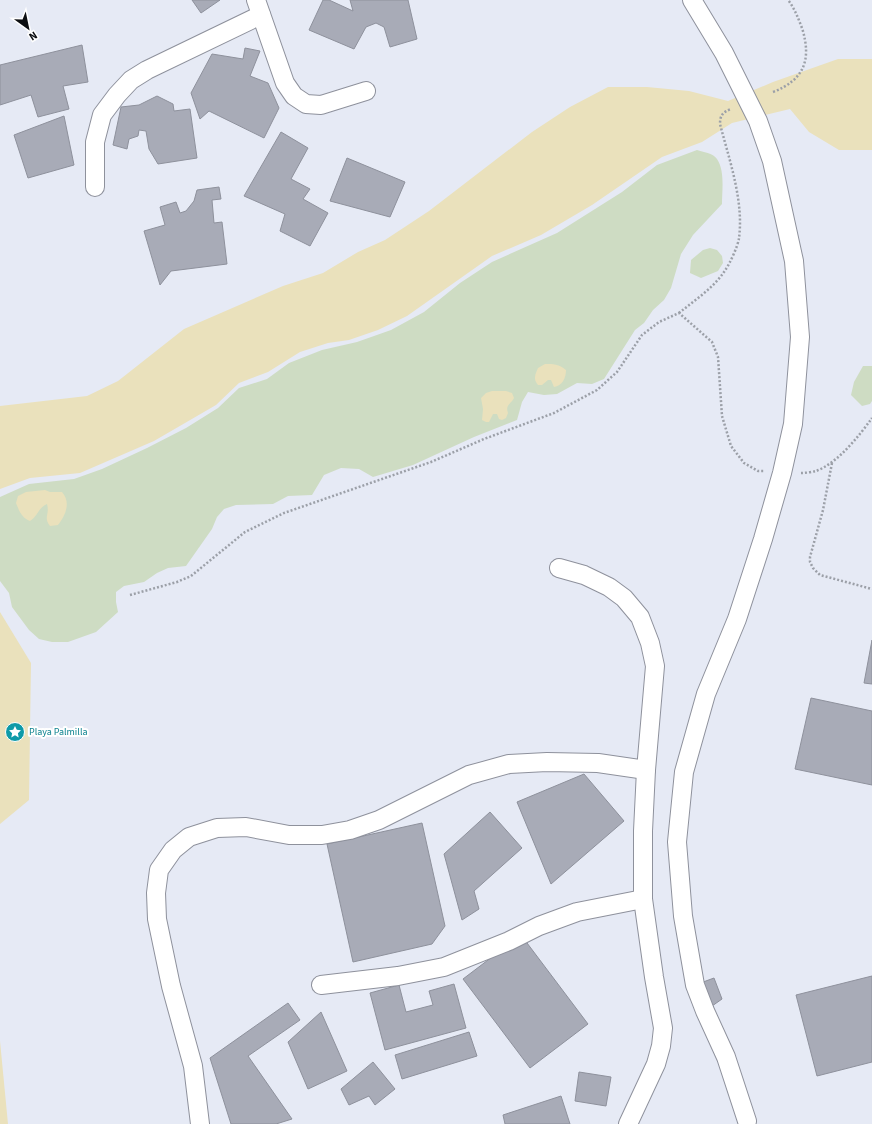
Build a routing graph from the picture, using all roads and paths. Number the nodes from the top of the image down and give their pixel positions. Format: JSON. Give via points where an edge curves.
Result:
{"nodes":[{"id":1,"x":692,"y":0,"type":"edge"},
{"id":2,"x":788,"y":0,"type":"edge"},
{"id":3,"x":259,"y":8,"type":"edge"},
{"id":4,"x":366,"y":91,"type":"dead end"},
{"id":5,"x":772,"y":92,"type":"dead end"},
{"id":6,"x":735,"y":108,"type":"dead end"},
{"id":7,"x":95,"y":187,"type":"dead end"},
{"id":8,"x":679,"y":313,"type":"junction"},
{"id":9,"x":872,"y":418,"type":"edge"},
{"id":10,"x":832,"y":462,"type":"junction"},
{"id":11,"x":782,"y":473,"type":"junction"},
{"id":12,"x":558,"y":568,"type":"dead end"},
{"id":13,"x":872,"y":589,"type":"edge"},
{"id":14,"x":130,"y":595,"type":"dead end"},
{"id":15,"x":646,"y":770,"type":"junction"},
{"id":16,"x":643,"y":899,"type":"junction"},
{"id":17,"x":321,"y":985,"type":"dead end"},
{"id":18,"x":750,"y":1123,"type":"edge"},
{"id":19,"x":200,"y":1124,"type":"edge"},
{"id":20,"x":628,"y":1124,"type":"edge"}],
"edges":[{"from":1,"to":11,"type":"street","via":[[724,53],[758,121],[772,161],[794,261],[800,337],[793,424]]},
{"from":2,"to":5,"type":"path","via":[[796,11],[806,42],[806,60],[797,77],[786,87]]},
{"from":3,"to":4,"type":"street","via":[[284,83],[294,96],[306,104],[321,105]]},
{"from":3,"to":7,"type":"street","via":[[147,70],[131,80],[116,95],[102,115],[95,142]]},
{"from":6,"to":8,"type":"path","via":[[724,112],[720,124],[739,209],[739,240],[726,269],[716,283]]},
{"from":8,"to":11,"type":"path","via":[[712,342],[718,357],[722,416],[731,446],[744,463],[758,471]]},
{"from":8,"to":14,"type":"path","via":[[659,322],[642,334],[617,372],[597,390],[554,413],[431,462],[284,513],[245,532],[190,576]]},
{"from":9,"to":10,"type":"path","via":[[862,432]]},
{"from":10,"to":11,"type":"path","via":[[816,471]]},
{"from":10,"to":13,"type":"path","via":[[810,562],[820,575]]},
{"from":11,"to":18,"type":"street","via":[[737,619],[706,694],[684,772],[677,842],[683,916],[696,985]]},
{"from":12,"to":15,"type":"street","via":[[584,575],[609,587],[624,598],[640,618],[650,643],[655,666]]},
{"from":15,"to":16,"type":"street"},
{"from":15,"to":19,"type":"street","via":[[598,763],[509,764],[469,775],[379,820],[350,830],[322,836],[289,835],[246,827],[217,828],[189,837],[173,850],[159,870],[156,893],[157,919],[171,986],[194,1066]]},
{"from":16,"to":17,"type":"street","via":[[571,914],[444,967],[398,976]]},
{"from":16,"to":20,"type":"street","via":[[663,1028],[656,1064]]}]}
